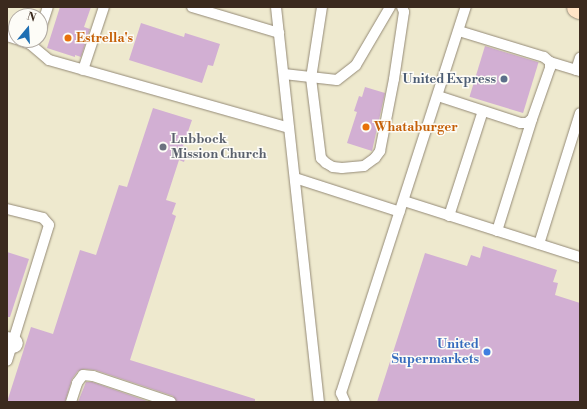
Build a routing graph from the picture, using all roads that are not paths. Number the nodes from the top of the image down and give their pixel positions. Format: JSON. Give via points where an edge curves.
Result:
{"nodes":[{"id":1,"x":104,"y":7,"type":"edge"},
{"id":2,"x":192,"y":7,"type":"edge"},
{"id":3,"x":276,"y":7,"type":"edge"},
{"id":4,"x":322,"y":7,"type":"edge"},
{"id":5,"x":390,"y":7,"type":"edge"},
{"id":6,"x":402,"y":7,"type":"edge"},
{"id":7,"x":466,"y":7,"type":"edge"},
{"id":8,"x":459,"y":31,"type":"junction"},
{"id":9,"x":279,"y":33,"type":"junction"},
{"id":10,"x":39,"y":48,"type":"edge"},
{"id":11,"x":580,"y":58,"type":"edge"},
{"id":12,"x":550,"y":62,"type":"junction"},
{"id":13,"x":83,"y":70,"type":"junction"},
{"id":14,"x":578,"y":70,"type":"edge"},
{"id":15,"x":284,"y":74,"type":"junction"},
{"id":16,"x":311,"y":78,"type":"junction"},
{"id":17,"x":438,"y":96,"type":"junction"},
{"id":18,"x":483,"y":111,"type":"junction"},
{"id":19,"x":580,"y":114,"type":"edge"},
{"id":20,"x":532,"y":119,"type":"junction"},
{"id":21,"x":289,"y":128,"type":"junction"},
{"id":22,"x":294,"y":178,"type":"junction"},
{"id":23,"x":404,"y":201,"type":"junction"},
{"id":24,"x":7,"y":209,"type":"edge"},
{"id":25,"x":400,"y":212,"type":"junction"},
{"id":26,"x":449,"y":216,"type":"junction"},
{"id":27,"x":497,"y":231,"type":"junction"},
{"id":28,"x":539,"y":244,"type":"junction"},
{"id":29,"x":580,"y":257,"type":"edge"},
{"id":30,"x":10,"y":342,"type":"edge"},
{"id":31,"x":7,"y":361,"type":"edge"},
{"id":32,"x":71,"y":402,"type":"edge"},
{"id":33,"x":171,"y":402,"type":"edge"},
{"id":34,"x":319,"y":402,"type":"edge"},
{"id":35,"x":345,"y":402,"type":"edge"}],
"edges":[{"from":1,"to":13,"type":"lane"},
{"from":2,"to":9,"type":"lane"},
{"from":3,"to":9,"type":"lane"},
{"from":4,"to":16,"type":"lane"},
{"from":5,"to":16,"type":"lane","via":[[356,65],[337,80]]},
{"from":6,"to":16,"type":"lane","via":[[404,12],[394,79],[380,151],[364,166],[333,167],[321,158]]},
{"from":7,"to":8,"type":"lane"},
{"from":8,"to":12,"type":"lane","via":[[544,57]]},
{"from":8,"to":17,"type":"lane"},
{"from":9,"to":15,"type":"lane"},
{"from":10,"to":13,"type":"lane","via":[[49,60]]},
{"from":11,"to":14,"type":"lane"},
{"from":12,"to":14,"type":"lane"},
{"from":12,"to":20,"type":"lane"},
{"from":13,"to":21,"type":"lane"},
{"from":15,"to":16,"type":"lane"},
{"from":15,"to":21,"type":"lane"},
{"from":17,"to":18,"type":"lane"},
{"from":17,"to":23,"type":"lane"},
{"from":18,"to":20,"type":"lane","via":[[520,123],[527,123]]},
{"from":18,"to":26,"type":"lane"},
{"from":19,"to":28,"type":"lane"},
{"from":20,"to":27,"type":"lane"},
{"from":21,"to":22,"type":"lane"},
{"from":22,"to":25,"type":"lane"},
{"from":22,"to":34,"type":"lane"},
{"from":23,"to":25,"type":"lane"},
{"from":23,"to":26,"type":"lane"},
{"from":24,"to":30,"type":"lane","via":[[43,218],[49,225]]},
{"from":25,"to":35,"type":"lane","via":[[341,393]]},
{"from":26,"to":27,"type":"lane"},
{"from":27,"to":28,"type":"lane"},
{"from":28,"to":29,"type":"lane"},
{"from":30,"to":31,"type":"lane"},
{"from":32,"to":33,"type":"lane","via":[[77,383],[83,375]]}]}
